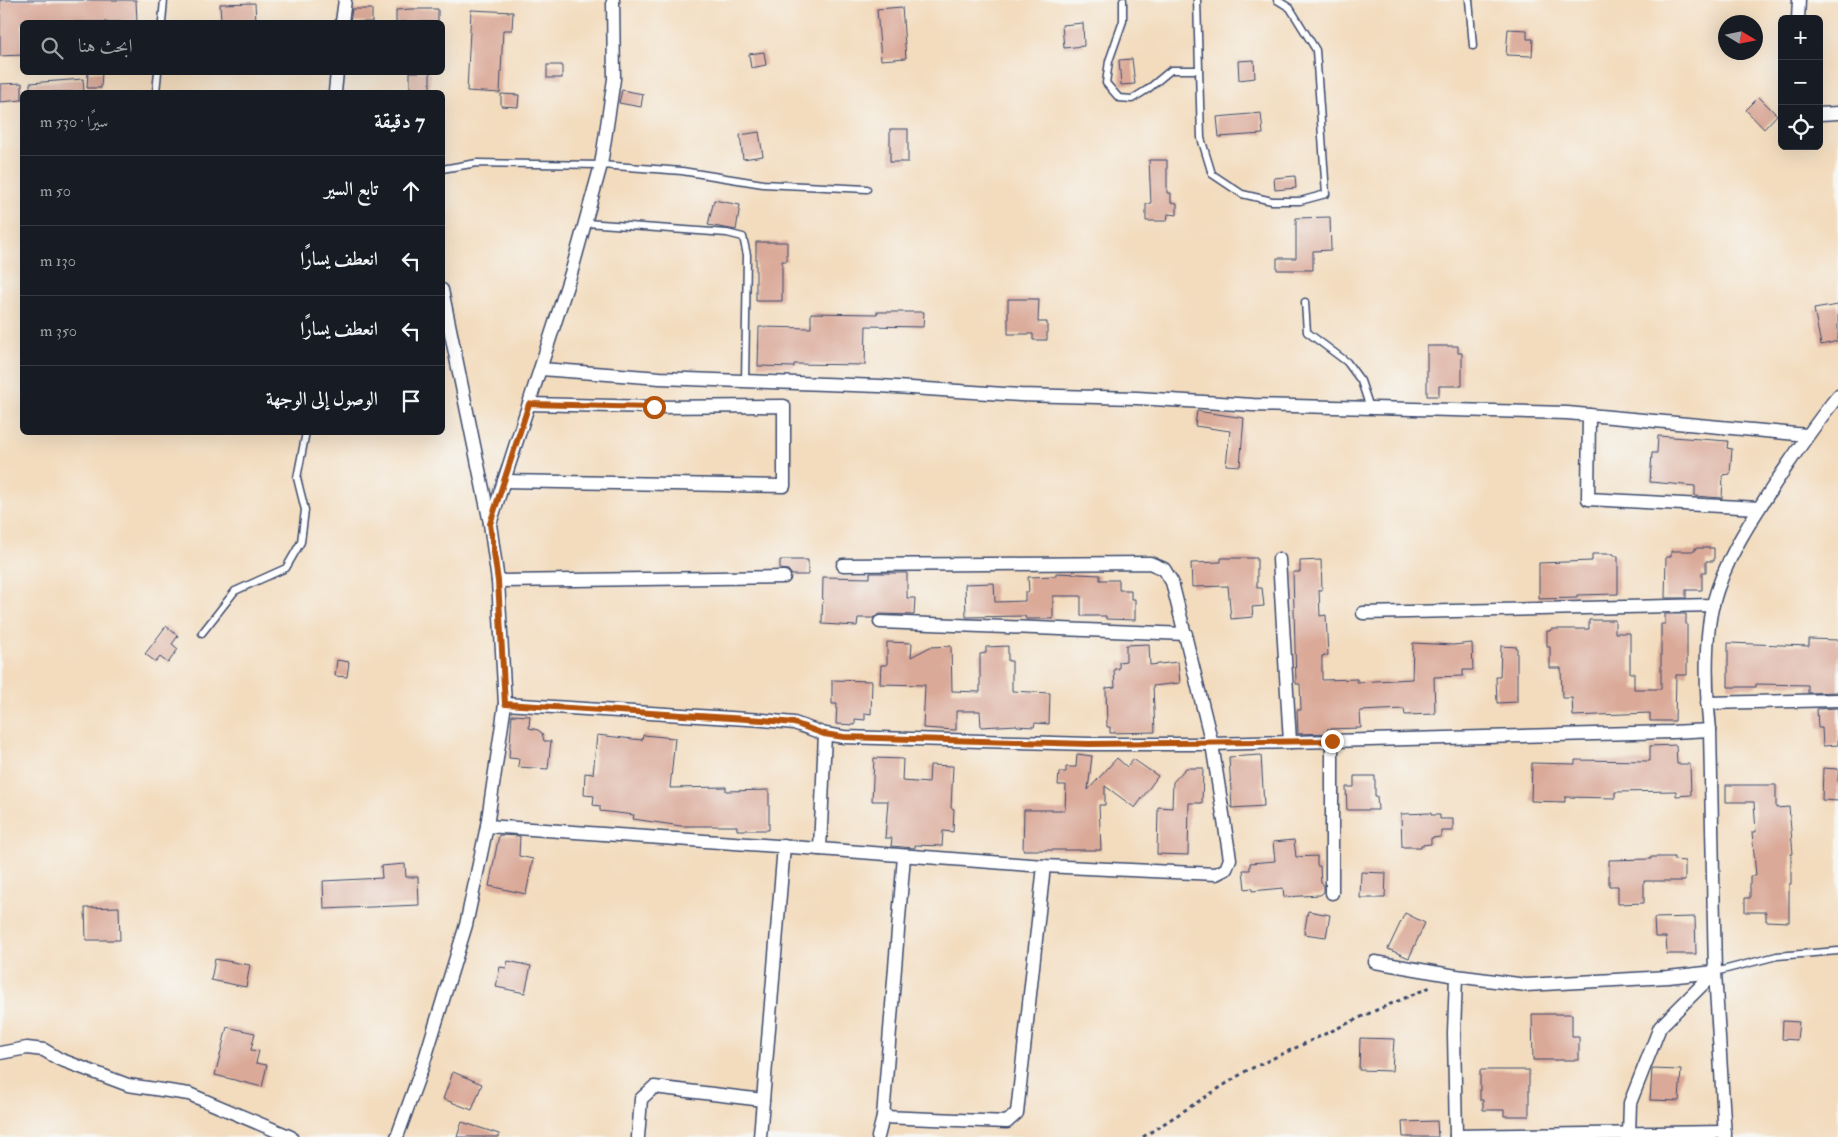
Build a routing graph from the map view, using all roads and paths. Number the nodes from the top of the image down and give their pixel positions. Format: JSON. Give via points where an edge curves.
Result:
{"nodes":[{"id":1,"x":164,"y":0,"type":"edge"},
{"id":2,"x":345,"y":0,"type":"edge"},
{"id":3,"x":613,"y":0,"type":"edge"},
{"id":4,"x":1123,"y":0,"type":"edge"},
{"id":5,"x":1197,"y":0,"type":"edge"},
{"id":6,"x":1277,"y":0,"type":"edge"},
{"id":7,"x":1469,"y":0,"type":"edge"},
{"id":8,"x":1799,"y":0,"type":"edge"},
{"id":9,"x":1798,"y":15,"type":"edge"},
{"id":10,"x":162,"y":20,"type":"edge"},
{"id":11,"x":342,"y":20,"type":"edge"},
{"id":12,"x":1473,"y":46,"type":"dead end"},
{"id":13,"x":1199,"y":70,"type":"junction"},
{"id":14,"x":158,"y":75,"type":"edge"},
{"id":15,"x":337,"y":75,"type":"edge"},
{"id":16,"x":156,"y":90,"type":"edge"},
{"id":17,"x":336,"y":90,"type":"edge"},
{"id":18,"x":1838,"y":113,"type":"edge"},
{"id":19,"x":1823,"y":114,"type":"edge"},
{"id":20,"x":601,"y":166,"type":"junction"},
{"id":21,"x":445,"y":168,"type":"edge"},
{"id":22,"x":867,"y":190,"type":"dead end"},
{"id":23,"x":586,"y":223,"type":"junction"},
{"id":24,"x":1305,"y":302,"type":"dead end"},
{"id":25,"x":445,"y":305,"type":"edge"},
{"id":26,"x":541,"y":368,"type":"junction"},
{"id":27,"x":745,"y":382,"type":"junction"},
{"id":28,"x":1838,"y":396,"type":"edge"},
{"id":29,"x":529,"y":404,"type":"junction"},
{"id":30,"x":1370,"y":408,"type":"junction"},
{"id":31,"x":1589,"y":415,"type":"junction"},
{"id":32,"x":305,"y":435,"type":"edge"},
{"id":33,"x":1807,"y":435,"type":"junction"},
{"id":34,"x":504,"y":481,"type":"junction"},
{"id":35,"x":1759,"y":508,"type":"junction"},
{"id":36,"x":490,"y":524,"type":"junction"},
{"id":37,"x":1279,"y":559,"type":"dead end"},
{"id":38,"x":844,"y":565,"type":"dead end"},
{"id":39,"x":784,"y":577,"type":"dead end"},
{"id":40,"x":498,"y":581,"type":"junction"},
{"id":41,"x":1713,"y":605,"type":"junction"},
{"id":42,"x":1363,"y":613,"type":"dead end"},
{"id":43,"x":880,"y":622,"type":"dead end"},
{"id":44,"x":202,"y":632,"type":"dead end"},
{"id":45,"x":1186,"y":634,"type":"junction"},
{"id":46,"x":1838,"y":700,"type":"edge"},
{"id":47,"x":1707,"y":703,"type":"junction"},
{"id":48,"x":505,"y":704,"type":"junction"},
{"id":49,"x":1710,"y":730,"type":"junction"},
{"id":50,"x":824,"y":734,"type":"junction"},
{"id":51,"x":1332,"y":741,"type":"junction"},
{"id":52,"x":1290,"y":742,"type":"junction"},
{"id":53,"x":1212,"y":744,"type":"junction"},
{"id":54,"x":487,"y":826,"type":"junction"},
{"id":55,"x":784,"y":846,"type":"junction"},
{"id":56,"x":820,"y":849,"type":"junction"},
{"id":57,"x":904,"y":856,"type":"junction"},
{"id":58,"x":1044,"y":866,"type":"junction"},
{"id":59,"x":1332,"y":893,"type":"dead end"},
{"id":60,"x":1838,"y":951,"type":"edge"},
{"id":61,"x":1375,"y":962,"type":"dead end"},
{"id":62,"x":1715,"y":972,"type":"junction"},
{"id":63,"x":1456,"y":976,"type":"junction"},
{"id":64,"x":0,"y":1052,"type":"edge"},
{"id":65,"x":763,"y":1100,"type":"junction"},
{"id":66,"x":883,"y":1118,"type":"junction"},
{"id":67,"x":1629,"y":1134,"type":"junction"},
{"id":68,"x":1725,"y":1135,"type":"edge"},
{"id":69,"x":1456,"y":1136,"type":"edge"},
{"id":70,"x":1585,"y":1136,"type":"edge"},
{"id":71,"x":291,"y":1137,"type":"edge"},
{"id":72,"x":397,"y":1137,"type":"edge"},
{"id":73,"x":638,"y":1137,"type":"edge"},
{"id":74,"x":760,"y":1137,"type":"edge"},
{"id":75,"x":878,"y":1137,"type":"edge"},
{"id":76,"x":1143,"y":1137,"type":"edge"}],
"edges":[{"from":1,"to":10,"type":"lane"},
{"from":2,"to":11,"type":"street"},
{"from":3,"to":20,"type":"street","via":[[614,79]]},
{"from":4,"to":13,"type":"lane","via":[[1123,21],[1106,83],[1119,98],[1132,99],[1171,70]]},
{"from":5,"to":13,"type":"lane"},
{"from":6,"to":13,"type":"lane","via":[[1290,8],[1316,50],[1326,194],[1300,201],[1272,201],[1242,194],[1212,174],[1201,138]]},
{"from":7,"to":12,"type":"lane"},
{"from":8,"to":9,"type":"street"},
{"from":14,"to":16,"type":"lane"},
{"from":15,"to":17,"type":"street"},
{"from":18,"to":19,"type":"street"},
{"from":20,"to":21,"type":"lane","via":[[477,163]]},
{"from":20,"to":22,"type":"lane","via":[[682,171],[762,184]]},
{"from":20,"to":23,"type":"street"},
{"from":23,"to":26,"type":"street"},
{"from":23,"to":27,"type":"lane","via":[[727,233],[743,238],[746,255]]},
{"from":24,"to":30,"type":"lane","via":[[1307,332],[1347,362],[1361,381]]},
{"from":25,"to":36,"type":"street"},
{"from":26,"to":27,"type":"street"},
{"from":26,"to":29,"type":"street"},
{"from":27,"to":30,"type":"street"},
{"from":28,"to":33,"type":"street"},
{"from":29,"to":34,"type":"street"},
{"from":29,"to":34,"type":"street","via":[[784,406],[784,486]]},
{"from":30,"to":31,"type":"street"},
{"from":31,"to":33,"type":"street"},
{"from":31,"to":35,"type":"street","via":[[1588,499]]},
{"from":32,"to":44,"type":"lane","via":[[297,478],[305,510],[301,542],[286,568],[235,590]]},
{"from":33,"to":35,"type":"street"},
{"from":34,"to":36,"type":"street"},
{"from":35,"to":41,"type":"street","via":[[1728,561]]},
{"from":36,"to":40,"type":"street"},
{"from":37,"to":52,"type":"street"},
{"from":38,"to":45,"type":"street","via":[[1150,563],[1164,569],[1172,582]]},
{"from":39,"to":40,"type":"street"},
{"from":40,"to":48,"type":"street"},
{"from":41,"to":42,"type":"street"},
{"from":41,"to":47,"type":"street"},
{"from":43,"to":45,"type":"street"},
{"from":45,"to":53,"type":"street"},
{"from":46,"to":47,"type":"street"},
{"from":47,"to":49,"type":"street"},
{"from":48,"to":50,"type":"street","via":[[763,720],[794,723]]},
{"from":48,"to":54,"type":"street"},
{"from":49,"to":51,"type":"street"},
{"from":49,"to":62,"type":"street"},
{"from":50,"to":53,"type":"street","via":[[1089,744]]},
{"from":50,"to":56,"type":"street"},
{"from":51,"to":52,"type":"street"},
{"from":51,"to":59,"type":"street"},
{"from":52,"to":53,"type":"street"},
{"from":53,"to":58,"type":"street","via":[[1230,859],[1226,869],[1216,874]]},
{"from":54,"to":55,"type":"street"},
{"from":54,"to":72,"type":"street","via":[[466,926]]},
{"from":55,"to":56,"type":"street"},
{"from":55,"to":65,"type":"street"},
{"from":56,"to":57,"type":"street"},
{"from":57,"to":58,"type":"street"},
{"from":57,"to":66,"type":"street"},
{"from":58,"to":66,"type":"street","via":[[1017,1113],[1007,1122]]},
{"from":60,"to":62,"type":"lane","via":[[1777,956]]},
{"from":61,"to":63,"type":"street"},
{"from":62,"to":63,"type":"street","via":[[1526,984]]},
{"from":62,"to":67,"type":"street","via":[[1660,1027],[1630,1103]]},
{"from":62,"to":68,"type":"street"},
{"from":63,"to":69,"type":"street"},
{"from":63,"to":76,"type":"path","via":[[1246,1071]]},
{"from":64,"to":71,"type":"street","via":[[27,1048],[44,1050],[59,1059],[128,1085],[189,1094]]},
{"from":65,"to":73,"type":"street","via":[[654,1087],[641,1099]]},
{"from":65,"to":74,"type":"street"},
{"from":66,"to":75,"type":"street"},
{"from":67,"to":68,"type":"street"},
{"from":67,"to":70,"type":"street"},
{"from":69,"to":70,"type":"street"}]}
